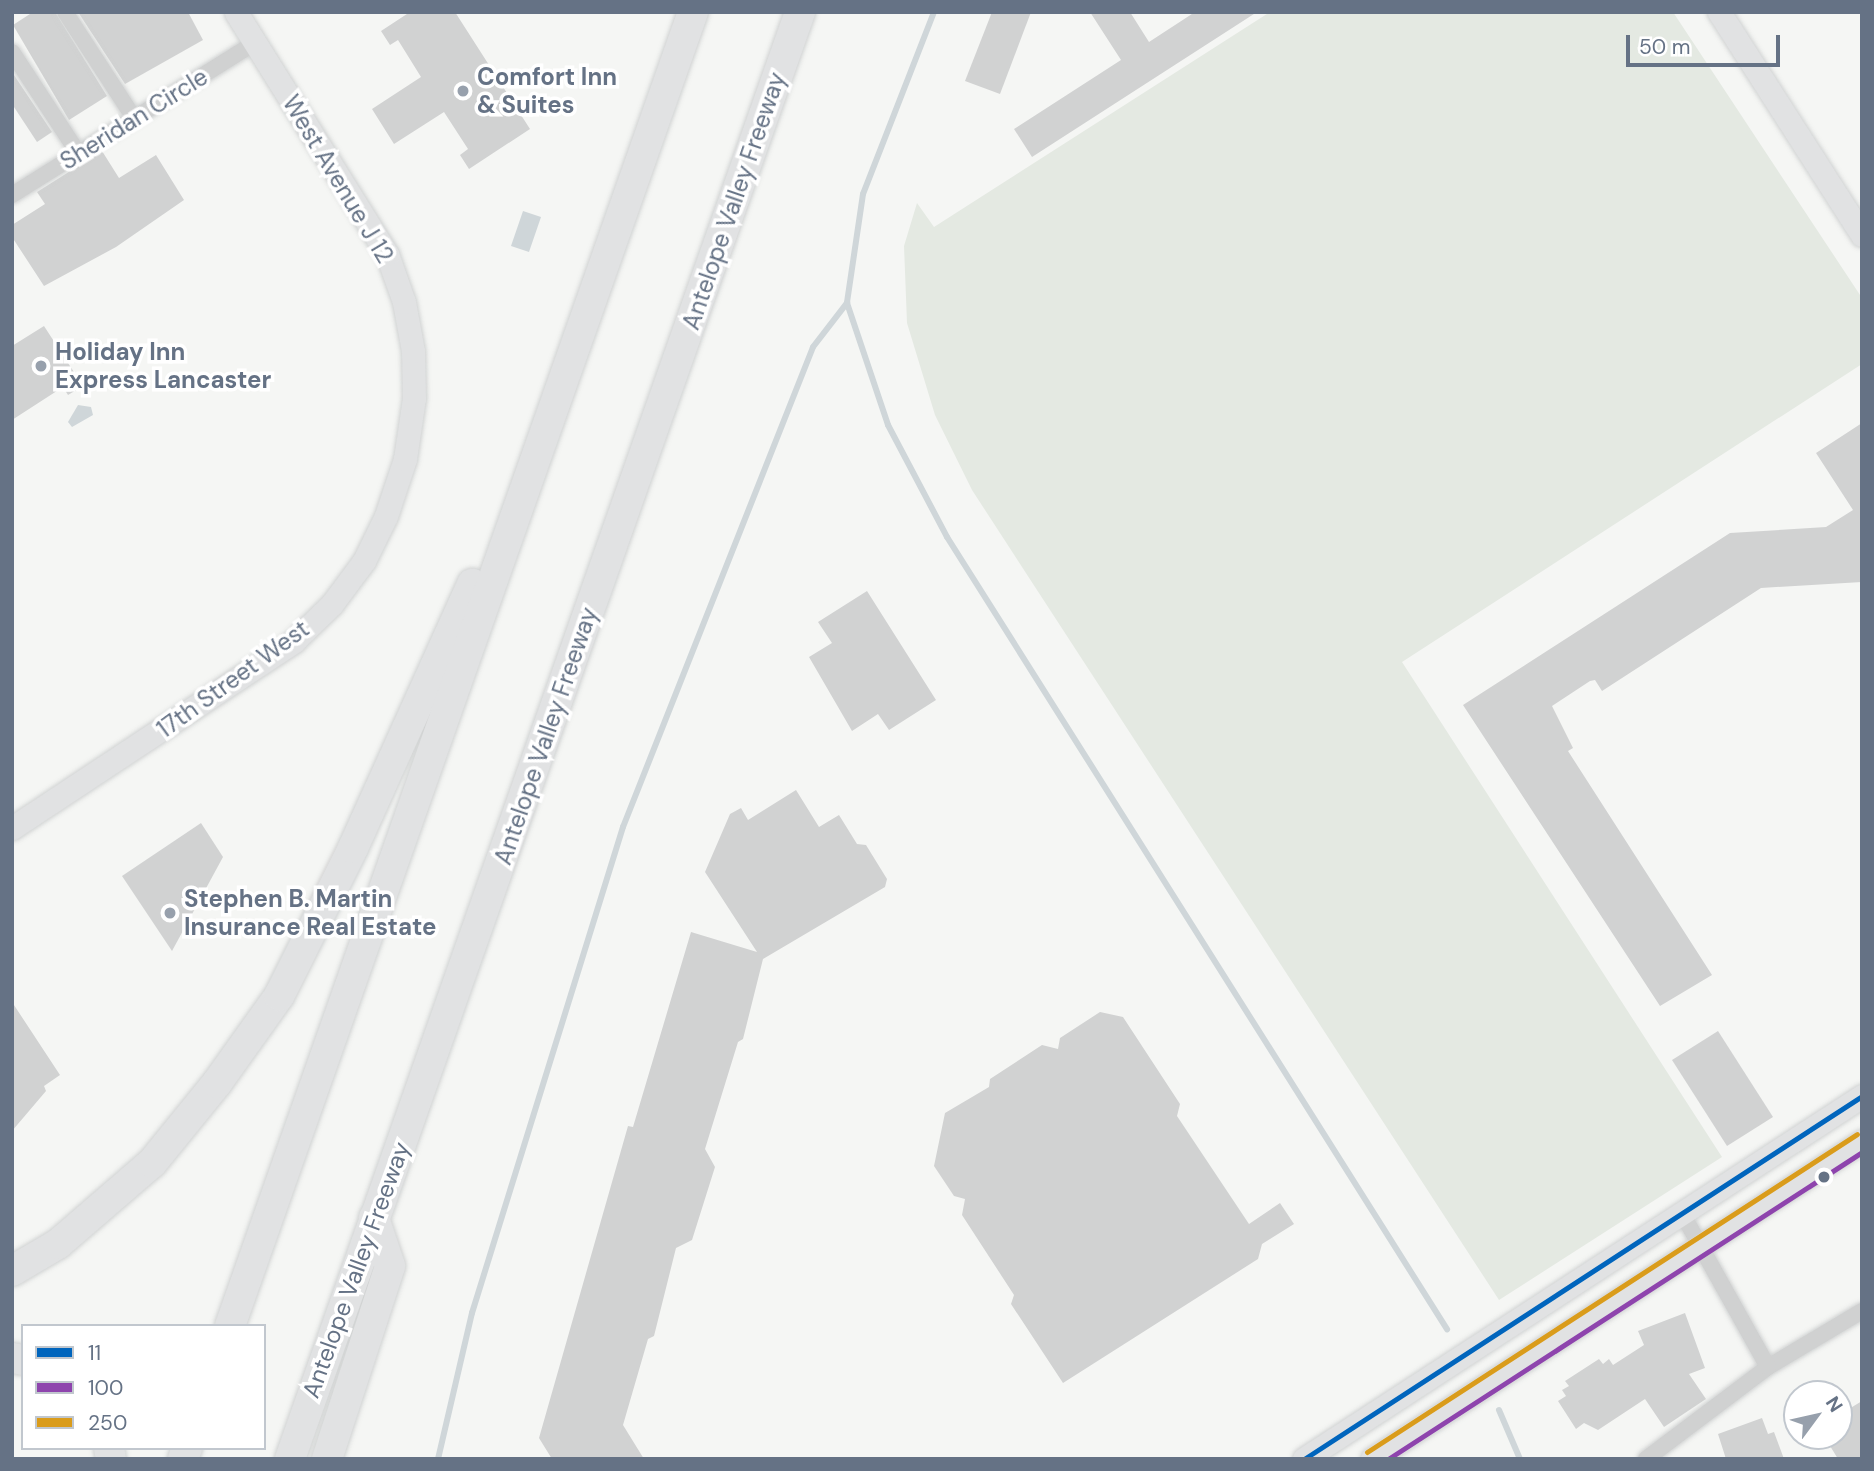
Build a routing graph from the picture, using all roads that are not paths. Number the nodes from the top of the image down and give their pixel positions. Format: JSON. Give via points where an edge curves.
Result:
{"nodes":[{"id":1,"x":65,"y":12,"type":"edge"},
{"id":2,"x":236,"y":12,"type":"edge"},
{"id":3,"x":693,"y":12,"type":"edge"},
{"id":4,"x":800,"y":12,"type":"edge"},
{"id":5,"x":1719,"y":12,"type":"edge"},
{"id":6,"x":256,"y":42,"type":"junction"},
{"id":7,"x":12,"y":51,"type":"edge"},
{"id":8,"x":134,"y":118,"type":"junction"},
{"id":9,"x":78,"y":153,"type":"junction"},
{"id":10,"x":12,"y":195,"type":"edge"},
{"id":11,"x":1862,"y":235,"type":"edge"},
{"id":12,"x":414,"y":398,"type":"joint"},
{"id":13,"x":540,"y":442,"type":"junction"},
{"id":14,"x":12,"y":828,"type":"edge"},
{"id":15,"x":1862,"y":1096,"type":"edge"},
{"id":16,"x":1862,"y":1141,"type":"edge"},
{"id":17,"x":1683,"y":1215,"type":"junction"},
{"id":18,"x":374,"y":1218,"type":"junction"},
{"id":19,"x":1700,"y":1247,"type":"junction"},
{"id":20,"x":12,"y":1271,"type":"edge"},
{"id":21,"x":1862,"y":1311,"type":"edge"},
{"id":22,"x":231,"y":1324,"type":"edge"},
{"id":23,"x":1768,"y":1367,"type":"junction"},
{"id":24,"x":290,"y":1459,"type":"edge"},
{"id":25,"x":327,"y":1459,"type":"edge"},
{"id":26,"x":1304,"y":1459,"type":"edge"},
{"id":27,"x":1371,"y":1459,"type":"edge"},
{"id":28,"x":1646,"y":1459,"type":"edge"}],
"edges":[{"from":1,"to":8,"type":"street"},
{"from":2,"to":6,"type":"street","name":"West Avenue J 12"},
{"from":3,"to":13,"type":"highway"},
{"from":4,"to":18,"type":"highway","name":"Antelope Valley Freeway"},
{"from":5,"to":11,"type":"street"},
{"from":6,"to":8,"type":"street","name":"Sheridan Circle"},
{"from":6,"to":12,"type":"street","name":"West Avenue J 12","via":[[387,254],[404,302],[413,351]]},
{"from":7,"to":9,"type":"street"},
{"from":8,"to":9,"type":"street","name":"Sheridan Circle"},
{"from":9,"to":10,"type":"street","name":"Sheridan Circle"},
{"from":12,"to":14,"type":"street","name":"17th Street West","via":[[405,459],[386,516],[364,561],[332,604],[251,672]]},
{"from":13,"to":20,"type":"highway","via":[[353,848],[279,996],[218,1083],[152,1163],[58,1244]]},
{"from":13,"to":22,"type":"highway"},
{"from":15,"to":17,"type":"street"},
{"from":16,"to":19,"type":"street"},
{"from":17,"to":19,"type":"street"},
{"from":17,"to":26,"type":"street"},
{"from":18,"to":24,"type":"highway","name":"Antelope Valley Freeway"},
{"from":18,"to":25,"type":"highway","via":[[390,1266]]},
{"from":19,"to":23,"type":"street"},
{"from":19,"to":27,"type":"street"},
{"from":21,"to":23,"type":"street"},
{"from":23,"to":28,"type":"street"}]}
